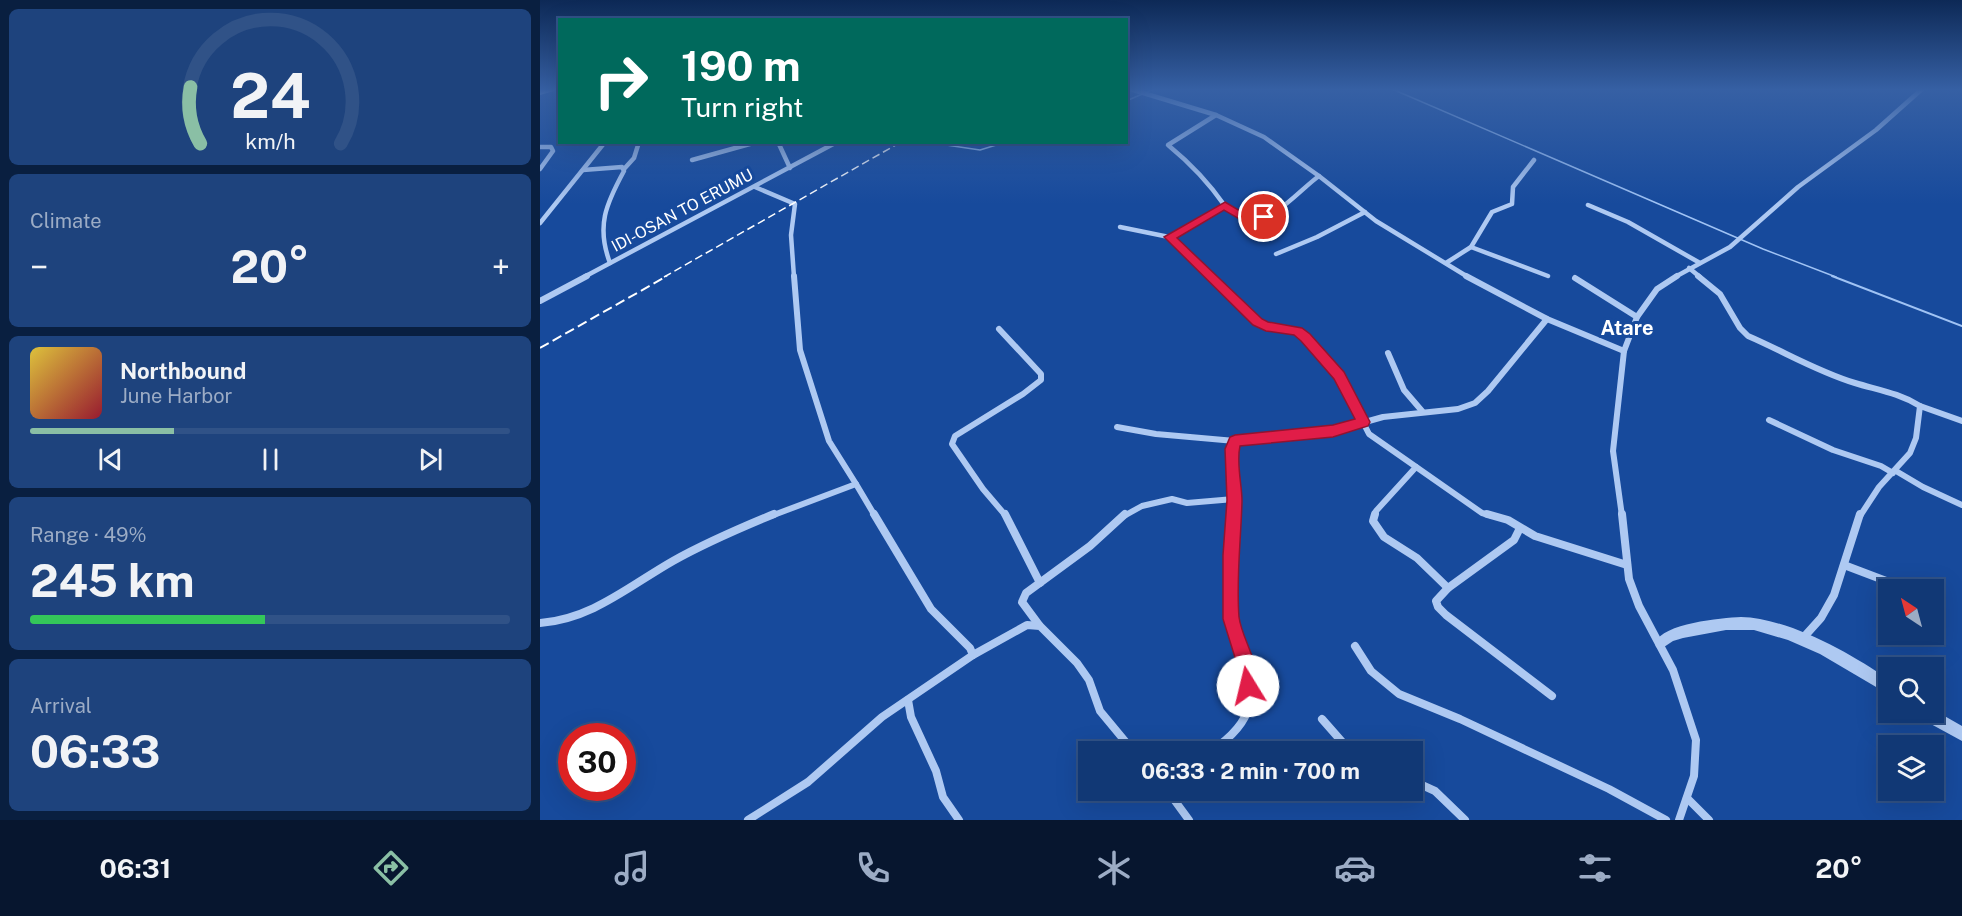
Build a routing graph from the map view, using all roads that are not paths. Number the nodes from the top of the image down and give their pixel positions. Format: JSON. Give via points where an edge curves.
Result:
{"nodes":[{"id":1,"x":1196,"y":127,"type":"edge"},
{"id":2,"x":1243,"y":127,"type":"edge"},
{"id":3,"x":1878,"y":127,"type":"edge"},
{"id":4,"x":603,"y":144,"type":"edge"},
{"id":5,"x":638,"y":144,"type":"edge"},
{"id":6,"x":750,"y":144,"type":"edge"},
{"id":7,"x":779,"y":144,"type":"edge"},
{"id":8,"x":833,"y":144,"type":"edge"},
{"id":9,"x":540,"y":147,"type":"edge"},
{"id":10,"x":692,"y":160,"type":"dead end"},
{"id":11,"x":1534,"y":160,"type":"dead end"},
{"id":12,"x":790,"y":168,"type":"junction"},
{"id":13,"x":540,"y":169,"type":"edge"},
{"id":14,"x":624,"y":169,"type":"junction"},
{"id":15,"x":583,"y":170,"type":"junction"},
{"id":16,"x":1319,"y":176,"type":"junction"},
{"id":17,"x":755,"y":187,"type":"junction"},
{"id":18,"x":1588,"y":205,"type":"dead end"},
{"id":19,"x":1225,"y":206,"type":"junction"},
{"id":20,"x":1365,"y":212,"type":"junction"},
{"id":21,"x":540,"y":223,"type":"edge"},
{"id":22,"x":1120,"y":227,"type":"dead end"},
{"id":23,"x":1169,"y":237,"type":"junction"},
{"id":24,"x":1471,"y":247,"type":"junction"},
{"id":25,"x":1276,"y":254,"type":"dead end"},
{"id":26,"x":610,"y":263,"type":"junction"},
{"id":27,"x":1446,"y":263,"type":"junction"},
{"id":28,"x":1700,"y":263,"type":"junction"},
{"id":29,"x":1689,"y":268,"type":"junction"},
{"id":30,"x":1548,"y":276,"type":"dead end"},
{"id":31,"x":1575,"y":278,"type":"dead end"},
{"id":32,"x":540,"y":301,"type":"edge"},
{"id":33,"x":1637,"y":317,"type":"junction"},
{"id":34,"x":1547,"y":319,"type":"junction"},
{"id":35,"x":999,"y":329,"type":"dead end"},
{"id":36,"x":1624,"y":351,"type":"junction"},
{"id":37,"x":1388,"y":353,"type":"dead end"},
{"id":38,"x":1920,"y":406,"type":"junction"},
{"id":39,"x":1422,"y":411,"type":"junction"},
{"id":40,"x":1769,"y":420,"type":"dead end"},
{"id":41,"x":1962,"y":421,"type":"edge"},
{"id":42,"x":1363,"y":422,"type":"junction"},
{"id":43,"x":1117,"y":427,"type":"dead end"},
{"id":44,"x":1235,"y":441,"type":"junction"},
{"id":45,"x":1416,"y":467,"type":"junction"},
{"id":46,"x":1894,"y":472,"type":"junction"},
{"id":47,"x":856,"y":484,"type":"junction"},
{"id":48,"x":1234,"y":500,"type":"junction"},
{"id":49,"x":1962,"y":505,"type":"edge"},
{"id":50,"x":1520,"y":528,"type":"junction"},
{"id":51,"x":1627,"y":565,"type":"junction"},
{"id":52,"x":1844,"y":565,"type":"junction"},
{"id":53,"x":1881,"y":579,"type":"edge"},
{"id":54,"x":1040,"y":583,"type":"junction"},
{"id":55,"x":1448,"y":588,"type":"junction"},
{"id":56,"x":540,"y":623,"type":"edge"},
{"id":57,"x":1040,"y":626,"type":"junction"},
{"id":58,"x":1801,"y":640,"type":"junction"},
{"id":59,"x":1661,"y":643,"type":"junction"},
{"id":60,"x":1355,"y":646,"type":"dead end"},
{"id":61,"x":973,"y":655,"type":"junction"},
{"id":62,"x":1878,"y":681,"type":"edge"},
{"id":63,"x":1552,"y":696,"type":"dead end"},
{"id":64,"x":908,"y":700,"type":"junction"},
{"id":65,"x":1322,"y":719,"type":"dead end"},
{"id":66,"x":1942,"y":723,"type":"edge"},
{"id":67,"x":1962,"y":734,"type":"edge"},
{"id":68,"x":1124,"y":741,"type":"edge"},
{"id":69,"x":1224,"y":741,"type":"edge"},
{"id":70,"x":1342,"y":741,"type":"edge"},
{"id":71,"x":1423,"y":785,"type":"edge"},
{"id":72,"x":1688,"y":798,"type":"junction"},
{"id":73,"x":1175,"y":801,"type":"edge"},
{"id":74,"x":748,"y":820,"type":"edge"},
{"id":75,"x":959,"y":820,"type":"edge"},
{"id":76,"x":1189,"y":820,"type":"edge"},
{"id":77,"x":1465,"y":820,"type":"edge"},
{"id":78,"x":1666,"y":820,"type":"edge"},
{"id":79,"x":1679,"y":820,"type":"edge"},
{"id":80,"x":1709,"y":820,"type":"edge"}],
"edges":[{"from":1,"to":19,"type":"street","via":[[1168,145],[1187,160]]},
{"from":2,"to":16,"type":"street","via":[[1264,137]]},
{"from":3,"to":28,"type":"street","via":[[1798,187],[1728,248]]},
{"from":4,"to":15,"type":"street"},
{"from":5,"to":14,"type":"street","via":[[634,158]]},
{"from":6,"to":10,"type":"street"},
{"from":7,"to":12,"type":"street"},
{"from":8,"to":12,"type":"street","name":"IDI-OSAN TO ERUMU"},
{"from":9,"to":13,"type":"street","via":[[551,147],[553,151]]},
{"from":11,"to":24,"type":"street","via":[[1513,187],[1512,204],[1492,212]]},
{"from":12,"to":17,"type":"street","name":"IDI-OSAN TO ERUMU"},
{"from":14,"to":15,"type":"street"},
{"from":14,"to":26,"type":"street","via":[[602,221]]},
{"from":15,"to":21,"type":"street"},
{"from":16,"to":19,"type":"street","via":[[1272,214],[1255,221],[1248,221]]},
{"from":16,"to":20,"type":"street"},
{"from":17,"to":26,"type":"street","name":"IDI-OSAN TO ERUMU"},
{"from":17,"to":47,"type":"street","via":[[795,204],[791,235],[800,350],[829,441]]},
{"from":18,"to":28,"type":"street","via":[[1628,222]]},
{"from":19,"to":23,"type":"street"},
{"from":20,"to":25,"type":"street"},
{"from":20,"to":27,"type":"street"},
{"from":22,"to":23,"type":"street"},
{"from":23,"to":42,"type":"street","via":[[1257,322],[1298,331],[1340,375]]},
{"from":24,"to":27,"type":"street"},
{"from":24,"to":30,"type":"street"},
{"from":26,"to":32,"type":"street","name":"IDI-OSAN TO ERUMU"},
{"from":27,"to":34,"type":"street"},
{"from":28,"to":29,"type":"street"},
{"from":29,"to":33,"type":"street","via":[[1657,289]]},
{"from":29,"to":38,"type":"street","via":[[1720,294],[1748,336],[1854,383],[1885,390]]},
{"from":31,"to":33,"type":"street"},
{"from":33,"to":36,"type":"street"},
{"from":34,"to":36,"type":"street"},
{"from":34,"to":39,"type":"street","via":[[1475,403],[1458,409]]},
{"from":35,"to":54,"type":"street","via":[[1041,374],[1041,380],[955,436],[952,444],[1010,520]]},
{"from":36,"to":51,"type":"street","via":[[1613,451]]},
{"from":37,"to":39,"type":"street","via":[[1404,390]]},
{"from":38,"to":41,"type":"street"},
{"from":38,"to":46,"type":"street","via":[[1915,444]]},
{"from":39,"to":42,"type":"street"},
{"from":40,"to":46,"type":"street","via":[[1833,450]]},
{"from":42,"to":44,"type":"street","via":[[1333,431]]},
{"from":42,"to":45,"type":"street","via":[[1369,434]]},
{"from":43,"to":44,"type":"street"},
{"from":44,"to":48,"type":"street"},
{"from":45,"to":50,"type":"street","via":[[1482,513],[1508,520]]},
{"from":45,"to":55,"type":"street","via":[[1376,511],[1373,521],[1384,537],[1417,558]]},
{"from":46,"to":49,"type":"street"},
{"from":46,"to":52,"type":"street","via":[[1864,507]]},
{"from":47,"to":56,"type":"street","via":[[769,515],[673,561],[589,611]]},
{"from":47,"to":61,"type":"street","via":[[931,609]]},
{"from":48,"to":54,"type":"street","via":[[1187,503],[1172,499],[1142,506],[1126,514]]},
{"from":48,"to":69,"type":"street","via":[[1231,619],[1246,664],[1248,716]]},
{"from":50,"to":51,"type":"street"},
{"from":50,"to":55,"type":"street","via":[[1514,540]]},
{"from":51,"to":59,"type":"street","via":[[1639,606]]},
{"from":52,"to":53,"type":"street"},
{"from":52,"to":58,"type":"street","via":[[1833,600]]},
{"from":54,"to":57,"type":"street","via":[[1026,593],[1022,602]]},
{"from":55,"to":63,"type":"street","via":[[1436,601],[1438,607]]},
{"from":57,"to":61,"type":"street","via":[[1027,625]]},
{"from":57,"to":68,"type":"street","via":[[1077,663],[1089,680],[1100,711]]},
{"from":58,"to":59,"type":"street","via":[[1755,624],[1737,623],[1687,631],[1666,637]]},
{"from":58,"to":62,"type":"street"},
{"from":59,"to":72,"type":"street","via":[[1696,740]]},
{"from":60,"to":78,"type":"street","via":[[1371,672],[1400,694],[1609,789]]},
{"from":61,"to":64,"type":"street"},
{"from":64,"to":74,"type":"street","via":[[882,717],[808,782]]},
{"from":64,"to":75,"type":"street","via":[[944,797]]},
{"from":65,"to":70,"type":"street"},
{"from":66,"to":67,"type":"street"},
{"from":71,"to":77,"type":"street","via":[[1435,790]]},
{"from":72,"to":79,"type":"street"},
{"from":72,"to":80,"type":"street"},
{"from":73,"to":76,"type":"street"}]}
